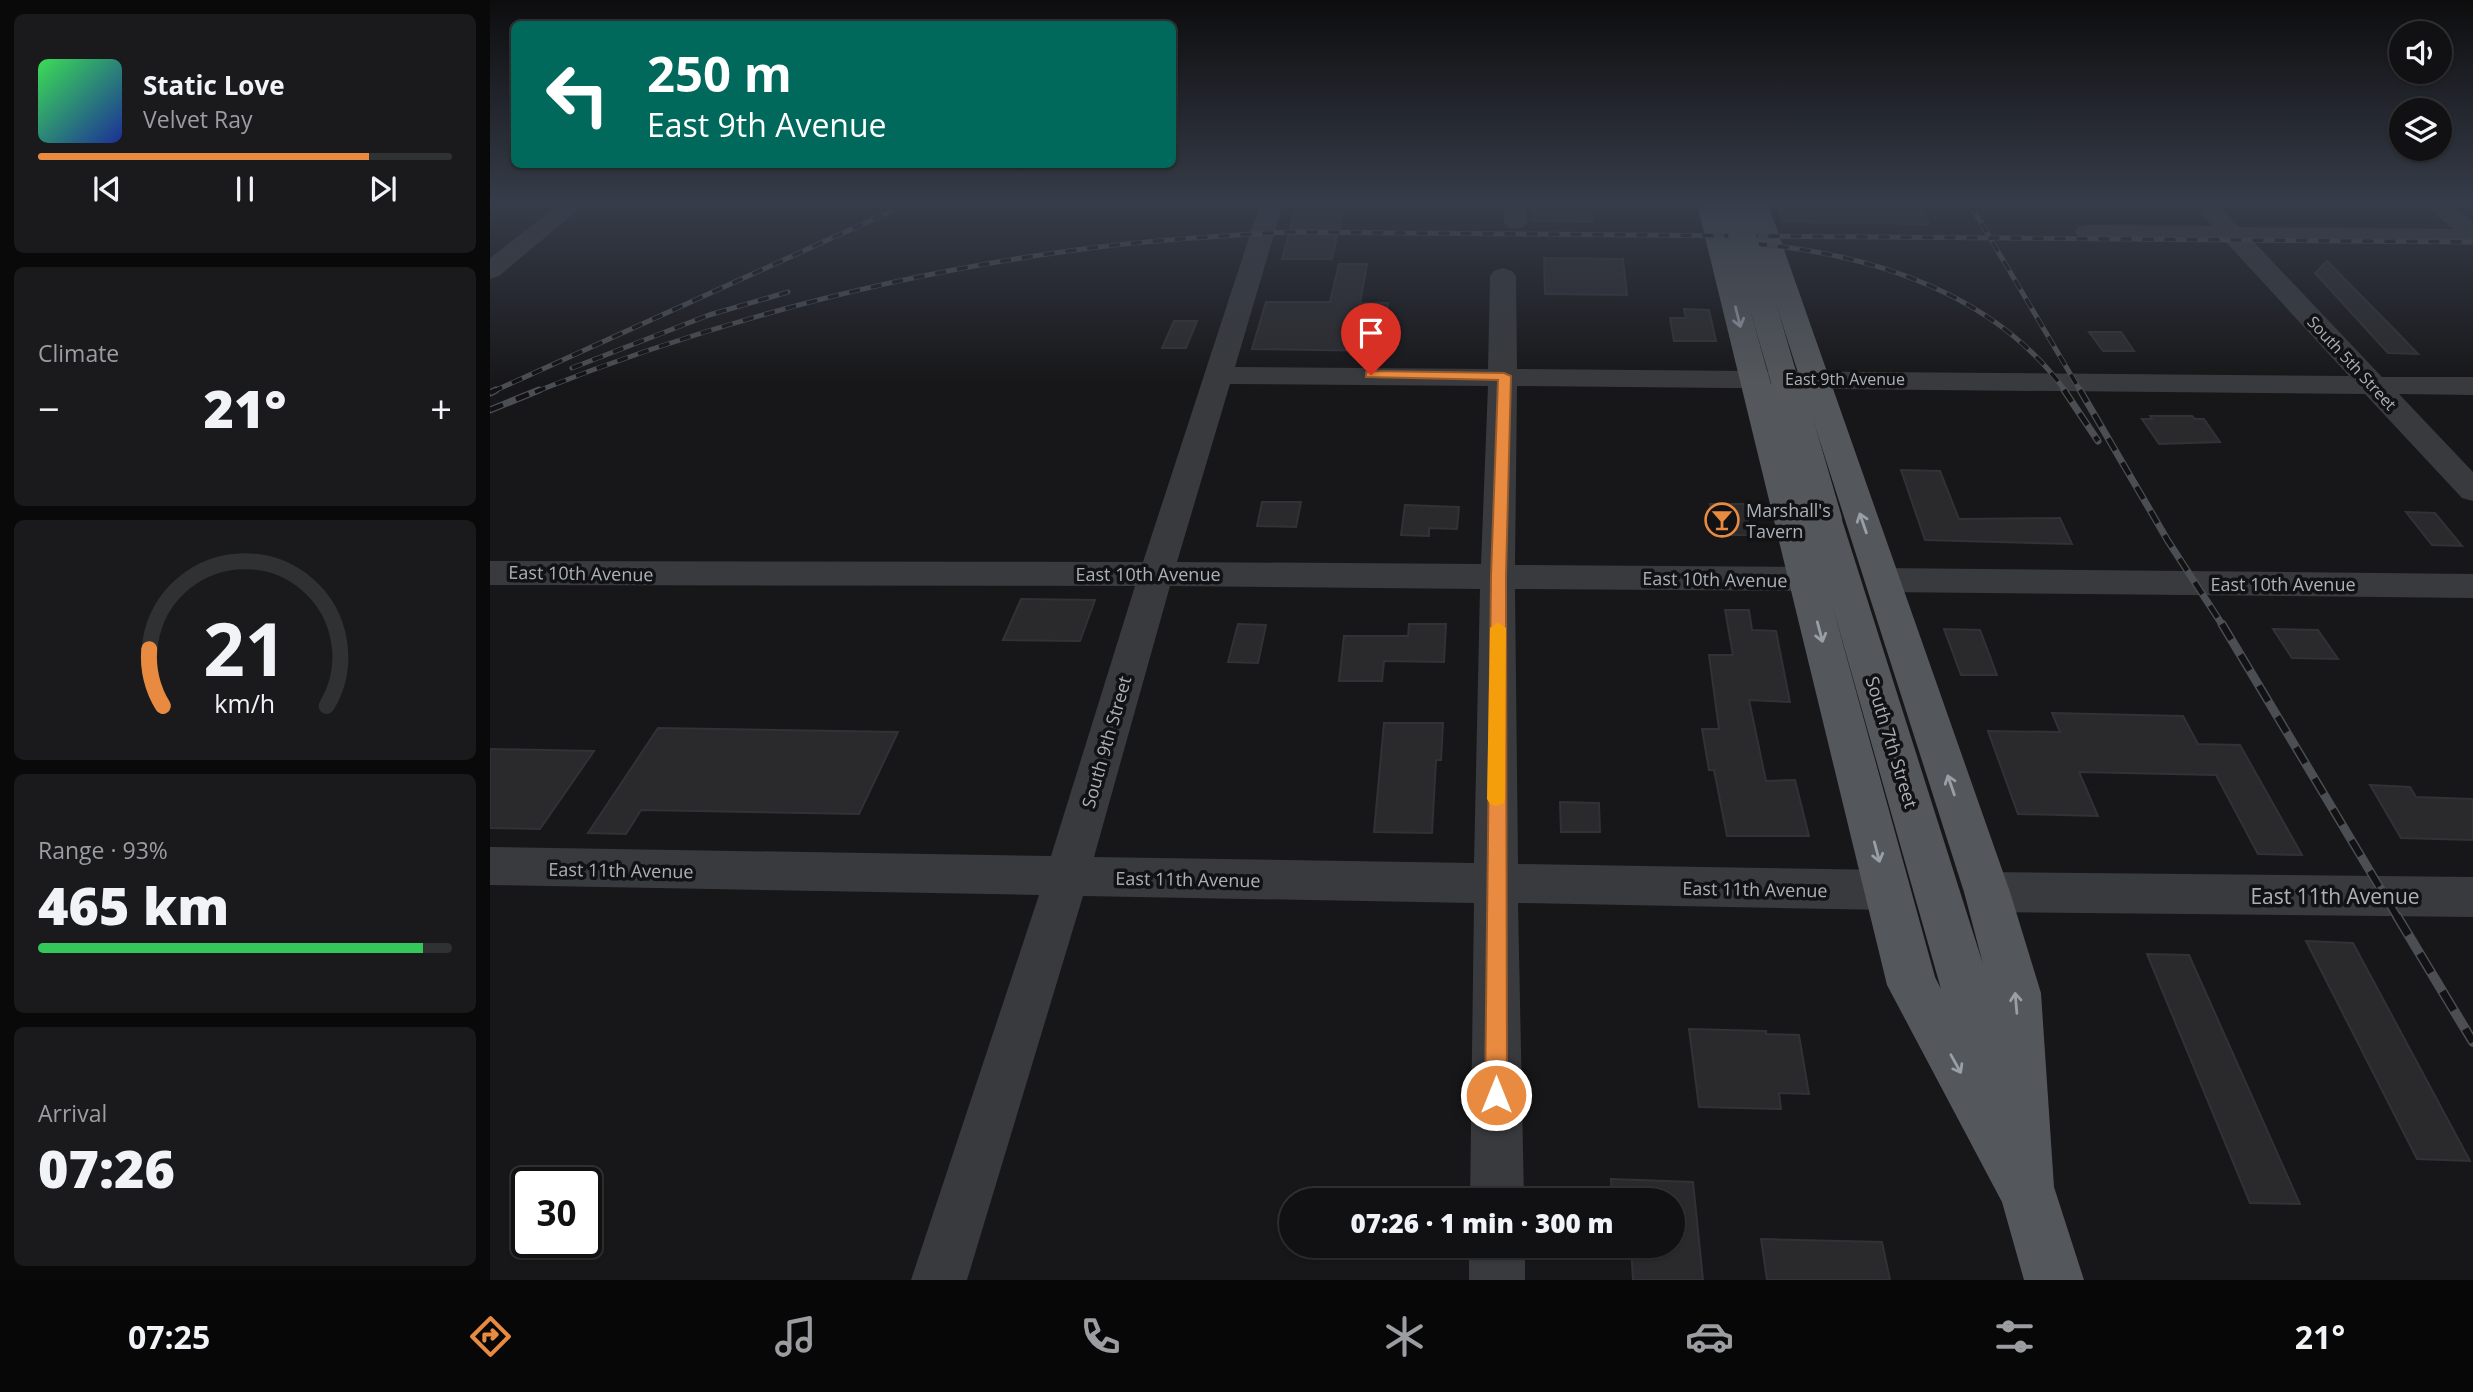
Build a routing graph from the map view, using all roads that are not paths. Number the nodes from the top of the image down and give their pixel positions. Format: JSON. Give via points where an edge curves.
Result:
{"nodes":[{"id":1,"x":1252,"y":264,"type":"edge"},
{"id":2,"x":1724,"y":264,"type":"edge"},
{"id":3,"x":1750,"y":264,"type":"edge"},
{"id":4,"x":1776,"y":264,"type":"edge"},
{"id":5,"x":2259,"y":264,"type":"edge"},
{"id":6,"x":1503,"y":276,"type":"dead end"},
{"id":7,"x":1217,"y":375,"type":"junction"},
{"id":8,"x":1504,"y":376,"type":"junction"},
{"id":9,"x":1754,"y":378,"type":"junction"},
{"id":10,"x":1815,"y":379,"type":"junction"},
{"id":11,"x":2372,"y":385,"type":"junction"},
{"id":12,"x":2473,"y":386,"type":"edge"},
{"id":13,"x":2473,"y":491,"type":"edge"},
{"id":14,"x":490,"y":573,"type":"edge"},
{"id":15,"x":1156,"y":573,"type":"junction"},
{"id":16,"x":1498,"y":576,"type":"junction"},
{"id":17,"x":1806,"y":579,"type":"junction"},
{"id":18,"x":1882,"y":580,"type":"junction"},
{"id":19,"x":2473,"y":586,"type":"edge"},
{"id":20,"x":490,"y":866,"type":"edge"},
{"id":21,"x":1067,"y":876,"type":"junction"},
{"id":22,"x":1496,"y":885,"type":"junction"},
{"id":23,"x":1886,"y":890,"type":"junction"},
{"id":24,"x":1987,"y":892,"type":"junction"},
{"id":25,"x":2473,"y":897,"type":"edge"},
{"id":26,"x":1497,"y":1188,"type":"edge"},
{"id":27,"x":2028,"y":1193,"type":"junction"},
{"id":28,"x":1497,"y":1258,"type":"edge"},
{"id":29,"x":939,"y":1280,"type":"edge"},
{"id":30,"x":1497,"y":1280,"type":"edge"},
{"id":31,"x":2054,"y":1280,"type":"edge"}],
"edges":[{"from":1,"to":7,"type":"street","name":"South 9th Street"},
{"from":2,"to":9,"type":"main road","one_way":true},
{"from":3,"to":27,"type":"main road","name":"South 7th Street","bridge":true},
{"from":4,"to":10,"type":"main road"},
{"from":5,"to":11,"type":"street","name":"South 5th Street"},
{"from":6,"to":8,"type":"street"},
{"from":7,"to":8,"type":"street","name":"East 9th Avenue"},
{"from":7,"to":15,"type":"street","name":"South 9th Street"},
{"from":8,"to":9,"type":"street","name":"East 9th Avenue"},
{"from":8,"to":16,"type":"street"},
{"from":9,"to":10,"type":"street","name":"East 9th Avenue"},
{"from":9,"to":17,"type":"main road"},
{"from":10,"to":11,"type":"street","name":"East 9th Avenue"},
{"from":18,"to":10,"type":"main road","one_way":true},
{"from":11,"to":12,"type":"street","name":"East 9th Avenue"},
{"from":11,"to":13,"type":"street","name":"South 5th Street"},
{"from":14,"to":15,"type":"street","name":"East 10th Avenue"},
{"from":15,"to":16,"type":"street","name":"East 10th Avenue"},
{"from":15,"to":21,"type":"street","name":"South 9th Street"},
{"from":16,"to":17,"type":"street","name":"East 10th Avenue"},
{"from":16,"to":22,"type":"street"},
{"from":17,"to":23,"type":"main road","one_way":true},
{"from":18,"to":19,"type":"street","name":"East 10th Avenue"},
{"from":24,"to":18,"type":"main road","one_way":true},
{"from":20,"to":21,"type":"street","name":"East 11th Avenue"},
{"from":21,"to":22,"type":"street","name":"East 11th Avenue"},
{"from":21,"to":29,"type":"street","name":"South 9th Street"},
{"from":22,"to":23,"type":"street","name":"East 11th Avenue"},
{"from":22,"to":26,"type":"street"},
{"from":23,"to":27,"type":"main road","one_way":true,"via":[[1912,985]]},
{"from":24,"to":25,"type":"street","name":"East 11th Avenue"},
{"from":27,"to":24,"type":"main road","one_way":true,"via":[[2016,993]]},
{"from":27,"to":31,"type":"main road","name":"South 7th Street"},
{"from":28,"to":30,"type":"street"}]}
